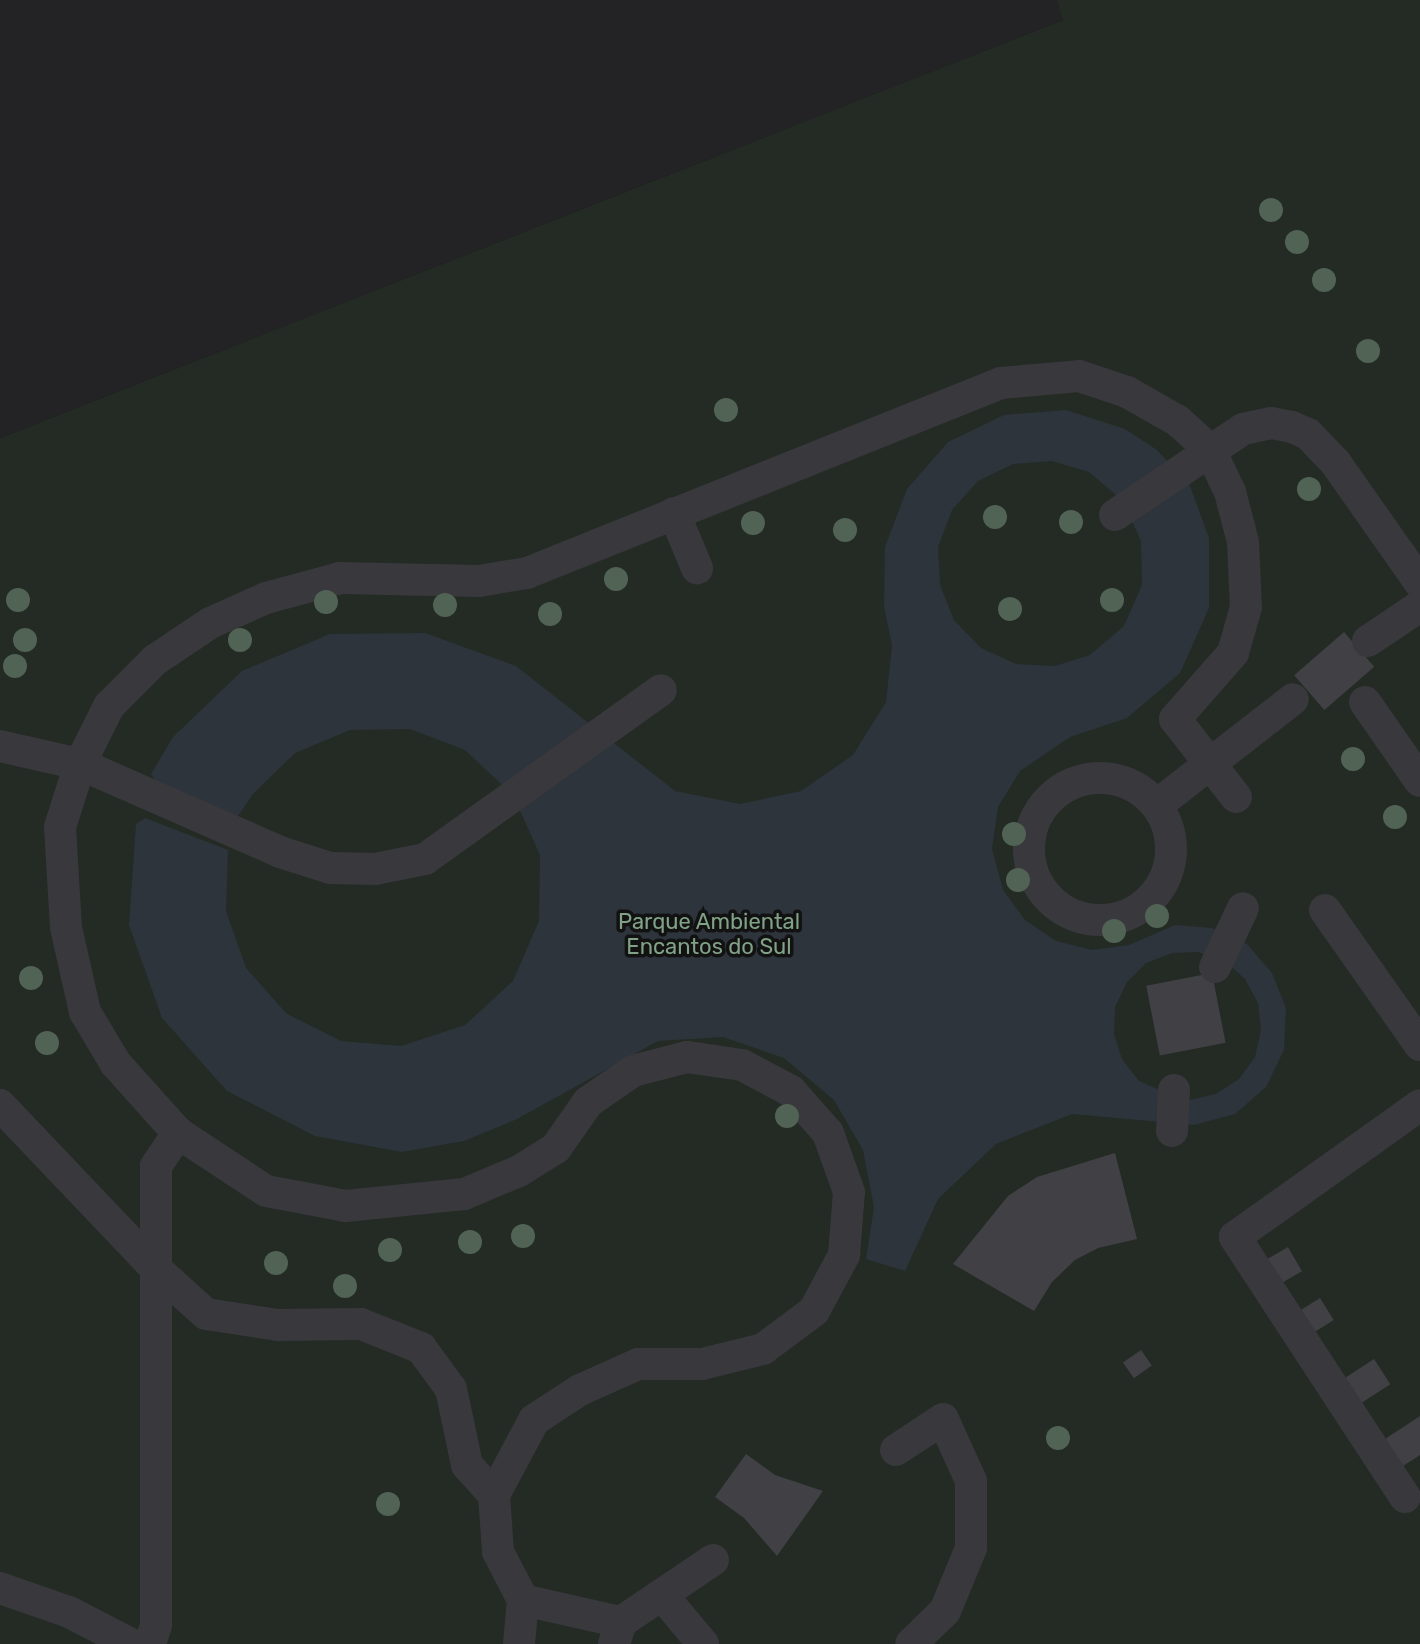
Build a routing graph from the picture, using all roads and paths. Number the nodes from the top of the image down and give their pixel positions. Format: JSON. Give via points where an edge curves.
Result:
{"nodes":[{"id":1,"x":1198,"y":458,"type":"junction"},
{"id":2,"x":674,"y":513,"type":"junction"},
{"id":3,"x":1115,"y":515,"type":"dead end"},
{"id":4,"x":697,"y":568,"type":"dead end"},
{"id":5,"x":1420,"y":583,"type":"edge"},
{"id":6,"x":1420,"y":606,"type":"edge"},
{"id":7,"x":1368,"y":641,"type":"dead end"},
{"id":8,"x":661,"y":690,"type":"dead end"},
{"id":9,"x":1293,"y":699,"type":"dead end"},
{"id":10,"x":1365,"y":702,"type":"dead end"},
{"id":11,"x":0,"y":746,"type":"edge"},
{"id":12,"x":1210,"y":763,"type":"junction"},
{"id":13,"x":80,"y":764,"type":"junction"},
{"id":14,"x":1420,"y":781,"type":"edge"},
{"id":15,"x":1236,"y":797,"type":"dead end"},
{"id":16,"x":1157,"y":805,"type":"junction"},
{"id":17,"x":1325,"y":910,"type":"dead end"},
{"id":18,"x":1237,"y":919,"type":"dead end"},
{"id":19,"x":1216,"y":964,"type":"dead end"},
{"id":20,"x":1420,"y":1045,"type":"edge"},
{"id":21,"x":0,"y":1105,"type":"edge"},
{"id":22,"x":1420,"y":1105,"type":"edge"},
{"id":23,"x":178,"y":1133,"type":"junction"},
{"id":24,"x":156,"y":1269,"type":"junction"},
{"id":25,"x":896,"y":1450,"type":"dead end"},
{"id":26,"x":494,"y":1495,"type":"junction"},
{"id":27,"x":1405,"y":1497,"type":"dead end"},
{"id":28,"x":713,"y":1560,"type":"dead end"},
{"id":29,"x":0,"y":1588,"type":"edge"},
{"id":30,"x":662,"y":1595,"type":"junction"},
{"id":31,"x":523,"y":1600,"type":"junction"},
{"id":32,"x":618,"y":1633,"type":"edge"},
{"id":33,"x":131,"y":1644,"type":"edge"},
{"id":34,"x":150,"y":1644,"type":"edge"},
{"id":35,"x":519,"y":1644,"type":"edge"},
{"id":36,"x":703,"y":1644,"type":"edge"},
{"id":37,"x":911,"y":1644,"type":"edge"}],
"edges":[{"from":1,"to":2,"type":"street","via":[[1165,413],[1127,392],[1079,376],[1001,383]]},
{"from":1,"to":3,"type":"street"},
{"from":1,"to":5,"type":"street","via":[[1243,429],[1271,423],[1308,434],[1335,462]]},
{"from":1,"to":12,"type":"street","via":[[1230,492],[1243,542],[1246,607],[1233,653],[1175,719]]},
{"from":2,"to":4,"type":"street"},
{"from":2,"to":13,"type":"street","via":[[527,573],[479,581],[340,578],[266,598],[210,623],[155,660],[109,706]]},
{"from":6,"to":7,"type":"street"},
{"from":8,"to":13,"type":"street","via":[[425,859],[375,869],[330,868],[280,852]]},
{"from":9,"to":12,"type":"street"},
{"from":10,"to":14,"type":"street"},
{"from":11,"to":13,"type":"street"},
{"from":12,"to":15,"type":"street"},
{"from":12,"to":16,"type":"street"},
{"from":13,"to":23,"type":"street","via":[[60,827],[66,928],[85,1012],[116,1064]]},
{"from":16,"to":16,"type":"street","via":[[1169,831],[1171,859],[1162,885],[1144,906],[1119,919],[1090,920],[1064,911],[1043,892],[1031,867],[1029,839],[1038,813],[1057,791],[1082,779],[1110,777],[1136,787]]},
{"from":17,"to":20,"type":"street","via":[[1388,978]]},
{"from":18,"to":19,"type":"street"},
{"from":21,"to":24,"type":"street"},
{"from":22,"to":27,"type":"street","via":[[1235,1237]]},
{"from":23,"to":24,"type":"street","via":[[156,1166]]},
{"from":23,"to":26,"type":"street","via":[[266,1191],[346,1206],[464,1194],[519,1171],[556,1148],[588,1102],[633,1071],[687,1057],[742,1065],[779,1084],[828,1133],[849,1192],[844,1255],[814,1311],[763,1349],[702,1364],[638,1364],[580,1390],[534,1420]]},
{"from":24,"to":26,"type":"street","via":[[206,1314],[278,1325],[361,1324],[421,1348],[451,1389],[467,1465]]},
{"from":24,"to":34,"type":"street","via":[[156,1625]]},
{"from":25,"to":37,"type":"street","via":[[943,1419],[971,1481],[971,1548],[945,1611]]},
{"from":26,"to":31,"type":"street","via":[[498,1552]]},
{"from":28,"to":30,"type":"street"},
{"from":29,"to":33,"type":"street","via":[[69,1612]]},
{"from":30,"to":32,"type":"street"},
{"from":30,"to":36,"type":"street"},
{"from":31,"to":32,"type":"street"},
{"from":31,"to":35,"type":"street"}]}
